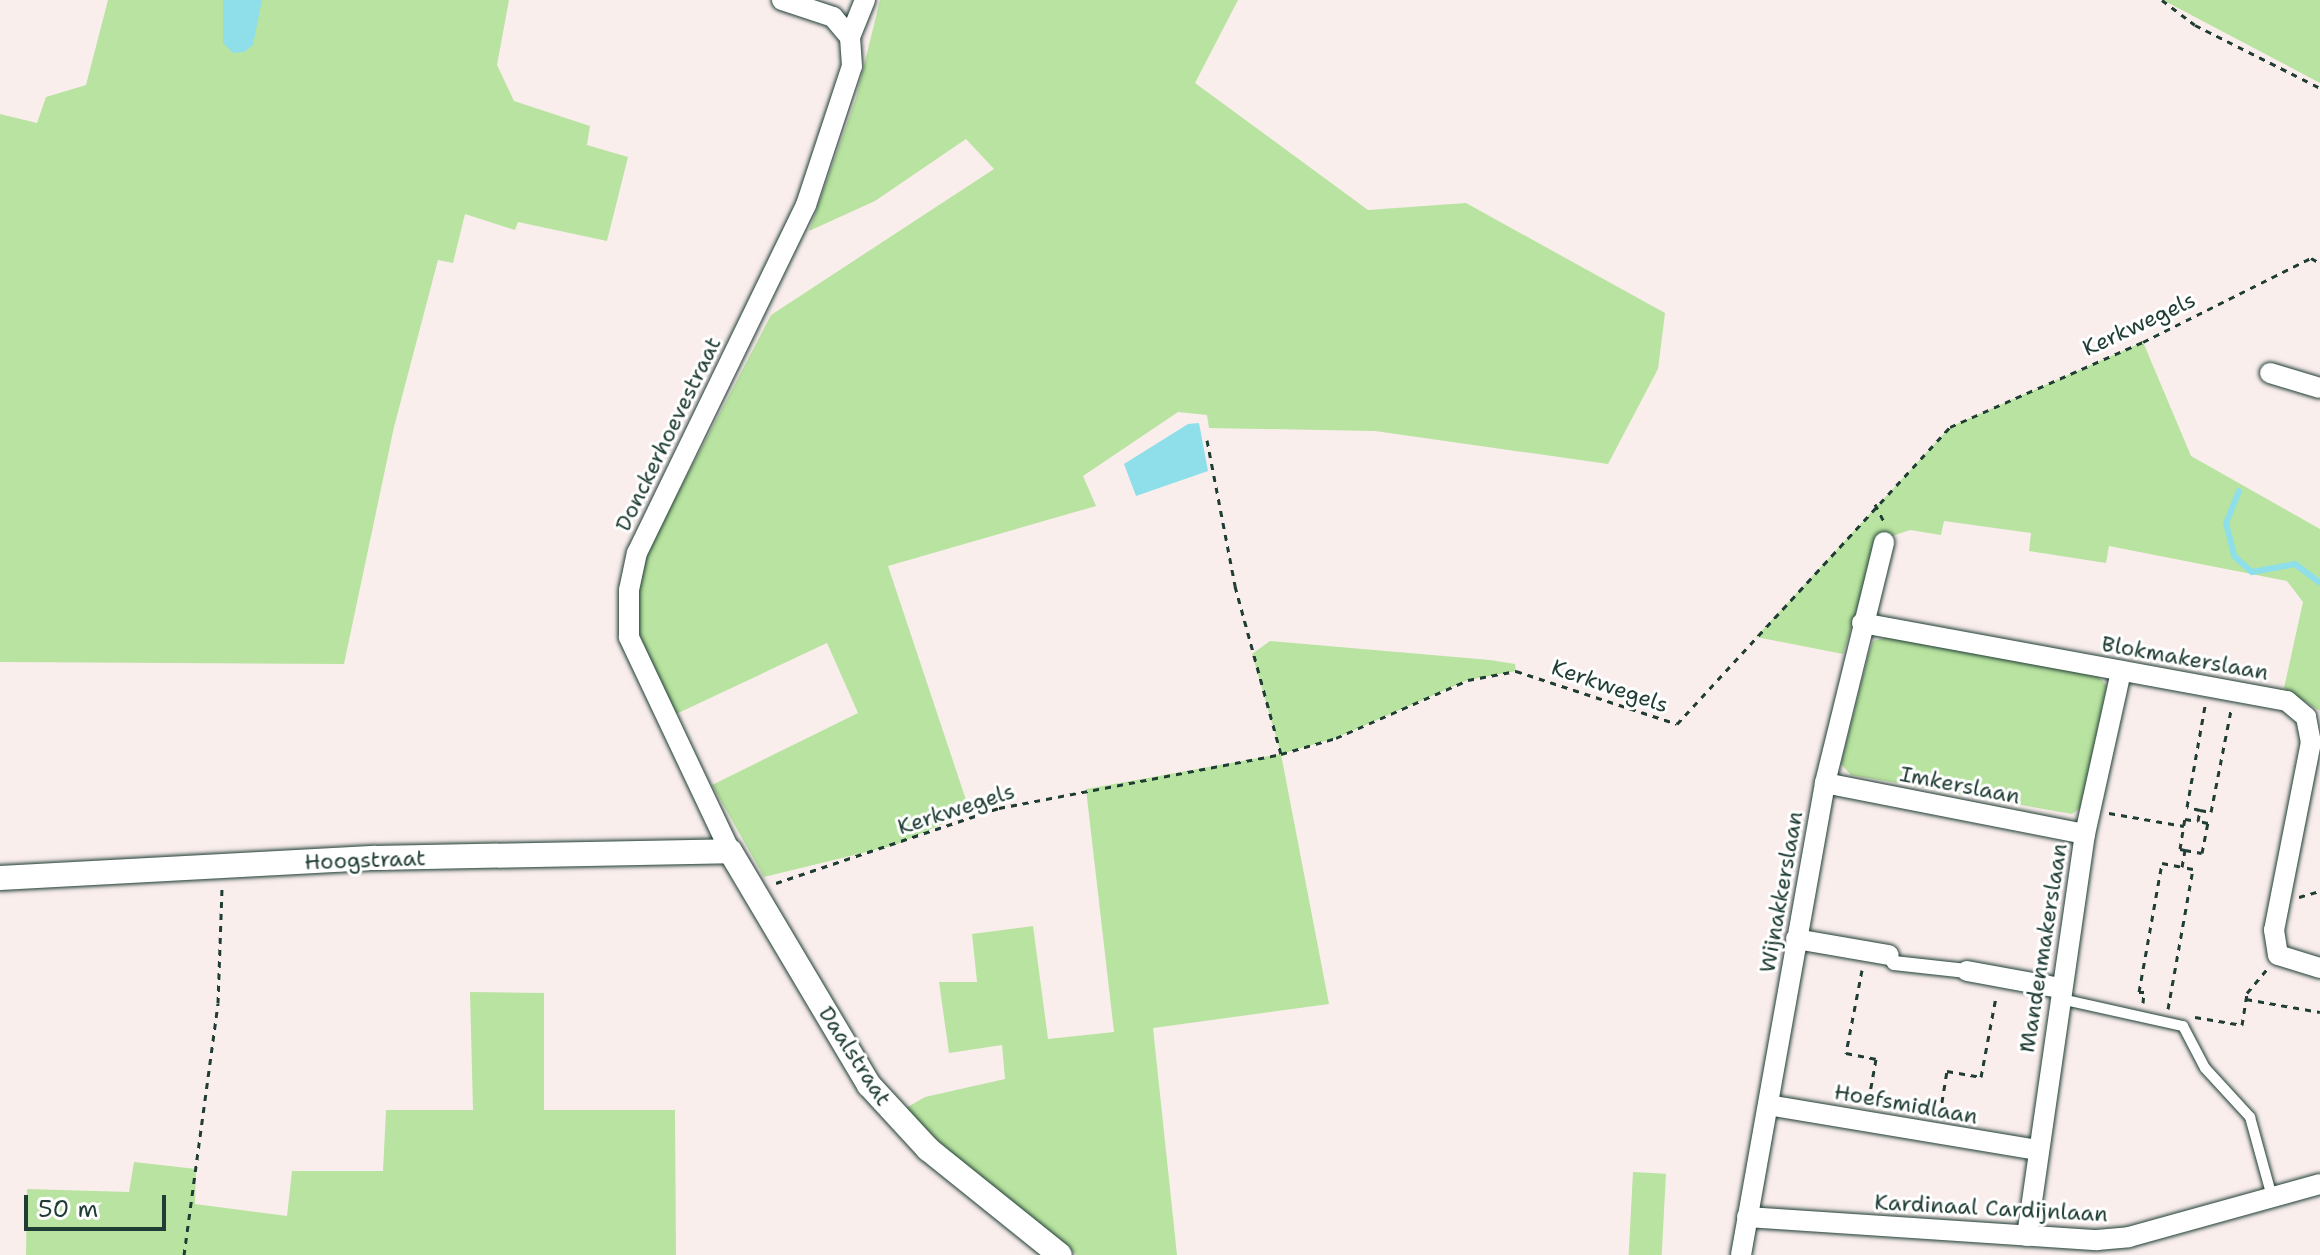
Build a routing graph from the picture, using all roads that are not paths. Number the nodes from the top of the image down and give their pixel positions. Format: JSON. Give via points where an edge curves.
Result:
{"nodes":[{"id":1,"x":782,"y":0,"type":"edge"},
{"id":2,"x":865,"y":0,"type":"edge"},
{"id":3,"x":850,"y":37,"type":"junction"},
{"id":4,"x":2270,"y":373,"type":"dead end"},
{"id":5,"x":2320,"y":388,"type":"edge"},
{"id":6,"x":1884,"y":542,"type":"dead end"},
{"id":7,"x":1862,"y":623,"type":"junction"},
{"id":8,"x":2121,"y":671,"type":"junction"},
{"id":9,"x":1825,"y":783,"type":"junction"},
{"id":10,"x":2085,"y":834,"type":"junction"},
{"id":11,"x":730,"y":851,"type":"junction"},
{"id":12,"x":0,"y":878,"type":"edge"},
{"id":13,"x":1796,"y":939,"type":"junction"},
{"id":14,"x":1889,"y":955,"type":"joint"},
{"id":15,"x":2320,"y":968,"type":"edge"},
{"id":16,"x":1967,"y":971,"type":"joint"},
{"id":17,"x":2059,"y":993,"type":"junction"},
{"id":18,"x":1768,"y":1105,"type":"junction"},
{"id":19,"x":2037,"y":1150,"type":"junction"},
{"id":20,"x":2320,"y":1184,"type":"edge"},
{"id":21,"x":2272,"y":1197,"type":"junction"},
{"id":22,"x":1747,"y":1217,"type":"junction"},
{"id":23,"x":2027,"y":1236,"type":"junction"},
{"id":24,"x":1060,"y":1255,"type":"edge"},
{"id":25,"x":1741,"y":1255,"type":"edge"}],
"edges":[{"from":1,"to":3,"type":"street","via":[[833,17]]},
{"from":2,"to":3,"type":"street","name":"Donckerhoevestraat"},
{"from":3,"to":11,"type":"street","name":"Donckerhoevestraat","via":[[852,66],[806,205],[637,553],[629,590],[629,637]]},
{"from":4,"to":5,"type":"street"},
{"from":6,"to":7,"type":"street","name":"Wijnakkerslaan"},
{"from":7,"to":8,"type":"street","name":"Blokmakerslaan"},
{"from":7,"to":9,"type":"street","name":"Wijnakkerslaan"},
{"from":8,"to":10,"type":"street","name":"Mandenmakerslaan"},
{"from":8,"to":15,"type":"street","name":"Blokmakerslaan","via":[[2287,701],[2306,717],[2311,742],[2274,930],[2278,955]]},
{"from":9,"to":10,"type":"street","name":"Imkerslaan"},
{"from":9,"to":13,"type":"street","name":"Wijnakkerslaan"},
{"from":10,"to":17,"type":"street","name":"Mandenmakerslaan"},
{"from":11,"to":12,"type":"street","name":"Hoogstraat"},
{"from":11,"to":24,"type":"street","name":"Daalstraat","via":[[869,1085],[898,1120]]},
{"from":13,"to":14,"type":"street"},
{"from":13,"to":18,"type":"street","name":"Wijnakkerslaan"},
{"from":14,"to":16,"type":"street","via":[[1894,963]]},
{"from":16,"to":17,"type":"street"},
{"from":17,"to":19,"type":"street","name":"Mandenmakerslaan"},
{"from":17,"to":21,"type":"lane","via":[[2183,1026],[2205,1068],[2250,1117]]},
{"from":18,"to":19,"type":"street","name":"Hoefsmidlaan"},
{"from":18,"to":22,"type":"street","name":"Wijnakkerslaan"},
{"from":19,"to":23,"type":"street","name":"Mandenmakerslaan"},
{"from":20,"to":21,"type":"street","name":"Kardinaal Cardijnlaan"},
{"from":21,"to":23,"type":"street","name":"Kardinaal Cardijnlaan","via":[[2129,1237]]},
{"from":22,"to":23,"type":"street","name":"Kardinaal Cardijnlaan"},
{"from":22,"to":25,"type":"street","name":"Wijnakkerslaan"}]}
